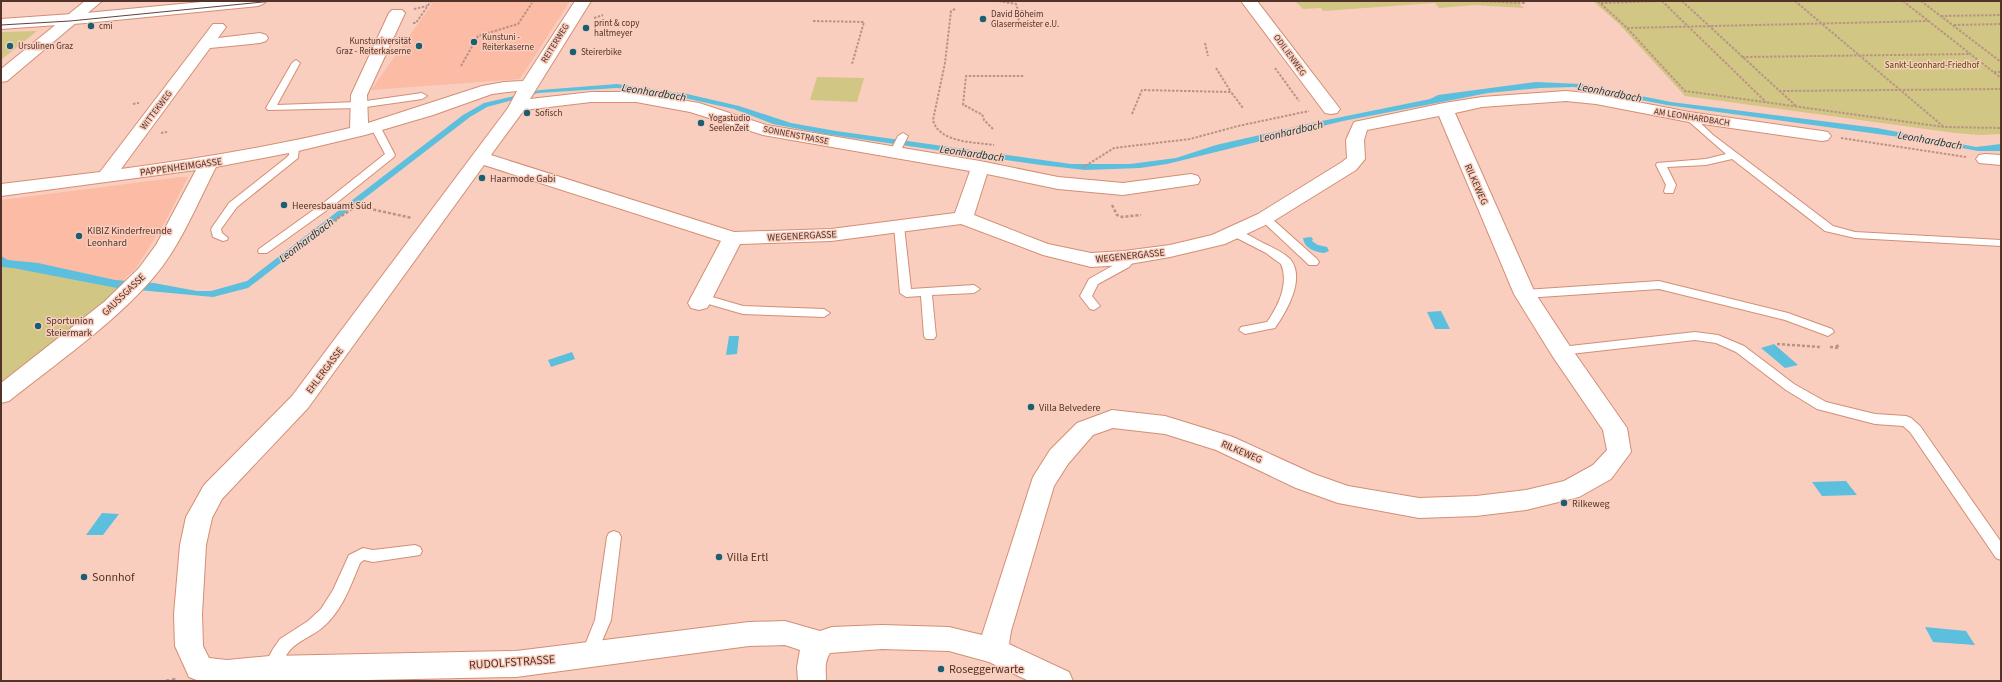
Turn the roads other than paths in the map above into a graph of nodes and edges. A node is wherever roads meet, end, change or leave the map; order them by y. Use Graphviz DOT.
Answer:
graph roads {
  1 [pos="94,1"];
  2 [pos="258,1"];
  3 [pos="583,1"];
  4 [pos="1249,1"];
  5 [pos="397,12"];
  6 [pos="72,19"];
  7 [pos="1,24"];
  8 [pos="218,27"];
  9 [pos="260,38"];
  10 [pos="206,44"];
  11 [pos="296,63"];
  12 [pos="1,77"];
  13 [pos="422,96"];
  14 [pos="523,96"];
  15 [pos="359,105"];
  16 [pos="271,108"];
  17 [pos="1330,108"];
  18 [pos="1444,108"];
  19 [pos="1689,117"];
  20 [pos="264,118"];
  21 [pos="1360,126"];
  22 [pos="367,128"];
  23 [pos="903,136"];
  24 [pos="1822,136"];
  25 [pos="294,146"];
  26 [pos="896,149"];
  27 [pos="1732,155"];
  28 [pos="482,158"];
  29 [pos="209,163"];
  30 [pos="980,167"];
  31 [pos="106,176"];
  32 [pos="1191,180"];
  33 [pos="1,190"];
  34 [pos="1669,191"];
  35 [pos="963,218"];
  36 [pos="1265,218"];
  37 [pos="899,226"];
  38 [pos="1234,233"];
  39 [pos="223,238"];
  40 [pos="733,238"];
  41 [pos="2001,242"];
  42 [pos="263,251"];
  43 [pos="1131,257"];
  44 [pos="1313,262"];
  45 [pos="974,289"];
  46 [pos="926,291"];
  47 [pos="1525,294"];
  48 [pos="700,300"];
  49 [pos="1094,306"];
  50 [pos="824,313"];
  51 [pos="1245,330"];
  52 [pos="1828,332"];
  53 [pos="930,336"];
  54 [pos="1562,352"];
  55 [pos="1,395"];
  56 [pos="614,537"];
  57 [pos="415,551"];
  58 [pos="2001,554"];
  59 [pos="820,644"];
  60 [pos="994,651"];
  61 [pos="589,655"];
  62 [pos="201,669"];
  63 [pos="270,669"];
  64 [pos="812,681"];
  65 [pos="1059,681"];
  1 -- 6 [label="street"];
  2 -- 6 [label="street"];
  3 -- 14 [label="street, REITERWEG"];
  4 -- 17 [label="street, ODILIENWEG"];
  5 -- 15 [label="street"];
  6 -- 7 [label="street"];
  6 -- 12 [label="street"];
  8 -- 10 [label="street, WITTEKWEG"];
  9 -- 10 [label="street"];
  10 -- 31 [label="street, WITTEKWEG"];
  11 -- 16 [label="lane"];
  13 -- 15 [label="lane"];
  14 -- 22 [label="street, PAPPENHEIMGASSE"];
  14 -- 26 [label="street, SONNENSTRASSE"];
  14 -- 28 [label="street, EHLERGASSE"];
  15 -- 16 [label="lane"];
  15 -- 22 [label="street"];
  16 -- 20 [label="lane"];
  18 -- 19 [label="street, AM LEONHARDBACH"];
  18 -- 21 [label="street, AM LEONHARDBACH"];
  18 -- 47 [label="street, RILKEWEG"];
  19 -- 24 [label="street, AM LEONHARDBACH"];
  19 -- 27 [label="lane"];
  21 -- 36 [label="street, WEGENERGASSE"];
  22 -- 25 [label="street, PAPPENHEIMGASSE"];
  22 -- 42 [label="lane"];
  23 -- 26 [label="lane"];
  25 -- 29 [label="street, PAPPENHEIMGASSE"];
  25 -- 39 [label="lane"];
  26 -- 30 [label="street, SONNENSTRASSE"];
  27 -- 34 [label="lane"];
  27 -- 41 [label="lane"];
  28 -- 40 [label="street, WEGENERGASSE"];
  28 -- 62 [label="street, EHLERGASSE"];
  29 -- 31 [label="street, PAPPENHEIMGASSE"];
  29 -- 55 [label="street, GAUSSGASSE"];
  30 -- 32 [label="street, SONNENSTRASSE"];
  30 -- 35 [label="street"];
  31 -- 33 [label="street, PAPPENHEIMGASSE"];
  35 -- 37 [label="street, WEGENERGASSE"];
  35 -- 43 [label="street, WEGENERGASSE"];
  36 -- 38 [label="street, WEGENERGASSE"];
  36 -- 44 [label="lane"];
  37 -- 40 [label="street, WEGENERGASSE"];
  37 -- 46 [label="lane"];
  38 -- 43 [label="street, WEGENERGASSE"];
  38 -- 51 [label="lane"];
  40 -- 48 [label="street"];
  43 -- 49 [label="lane"];
  45 -- 46 [label="lane"];
  46 -- 53 [label="lane"];
  47 -- 52 [label="lane"];
  47 -- 54 [label="street, RILKEWEG"];
  48 -- 50 [label="lane"];
  54 -- 58 [label="lane"];
  54 -- 60 [label="street, RILKEWEG"];
  56 -- 61 [label="lane"];
  57 -- 63 [label="lane"];
  59 -- 60 [label="street"];
  59 -- 61 [label="street, RUDOLFSTRASSE"];
  59 -- 64 [label="street"];
  60 -- 65 [label="street"];
  61 -- 63 [label="street, RUDOLFSTRASSE"];
  62 -- 63 [label="street, RUDOLFSTRASSE"];
}
